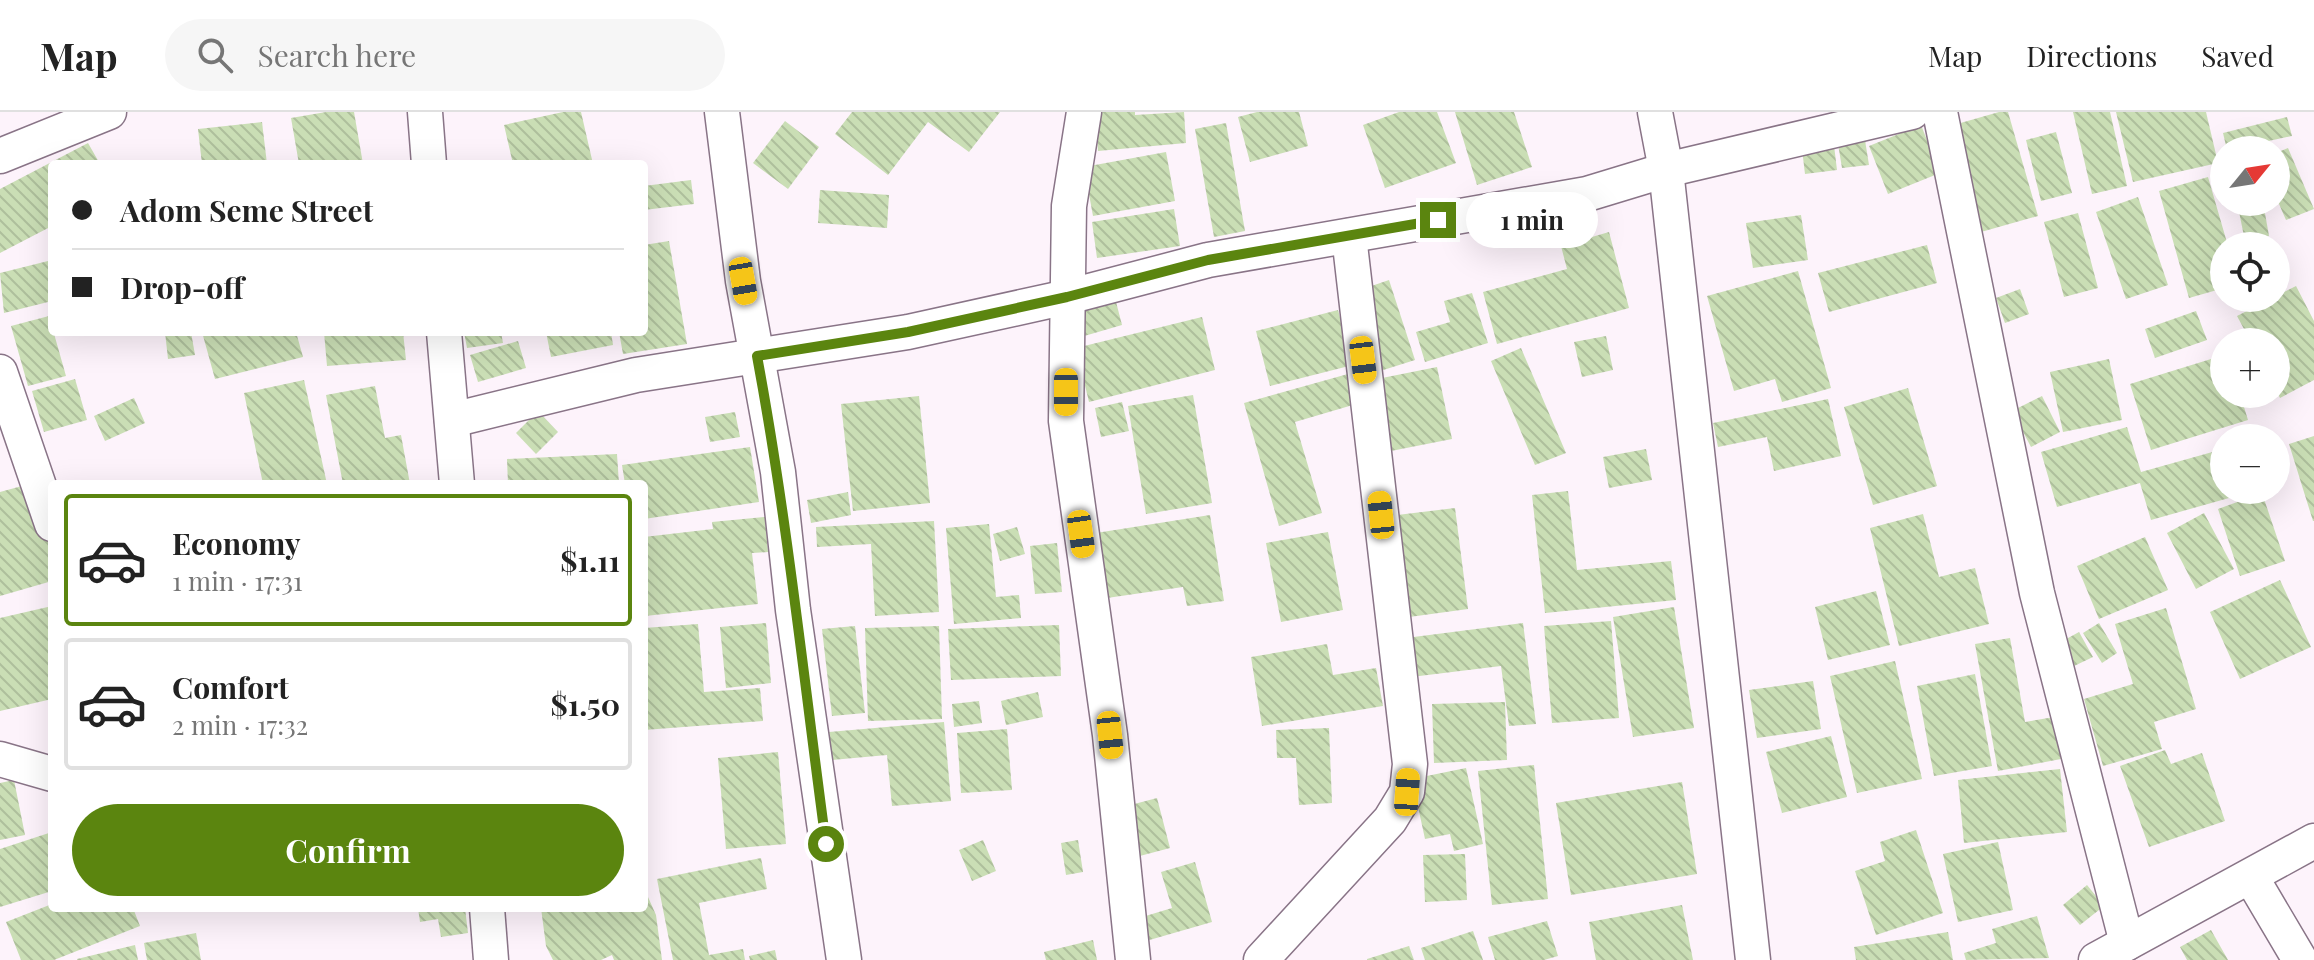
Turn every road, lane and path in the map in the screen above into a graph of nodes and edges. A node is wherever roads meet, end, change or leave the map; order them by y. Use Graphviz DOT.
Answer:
graph roads {
  1 [pos="109,112"];
  2 [pos="425,112"];
  3 [pos="722,112"];
  4 [pos="1084,112"];
  5 [pos="1655,112"];
  6 [pos="1912,112"];
  7 [pos="1940,112"];
  8 [pos="0,156"];
  9 [pos="429,160"];
  10 [pos="1666,170"];
  11 [pos="1349,236"];
  12 [pos="1067,297"];
  13 [pos="444,336"];
  14 [pos="757,356"];
  15 [pos="0,372"];
  16 [pos="452,420"];
  17 [pos="457,480"];
  18 [pos="48,512"];
  19 [pos="0,759"];
  20 [pos="48,773"];
  21 [pos="2314,841"];
  22 [pos="2251,877"];
  23 [pos="487,912"];
  24 [pos="2127,943"];
  25 [pos="491,960"];
  26 [pos="844,960"];
  27 [pos="1133,960"];
  28 [pos="1261,960"];
  29 [pos="1753,960"];
  30 [pos="2096,960"];
  31 [pos="2300,960"];
  1 -- 8 [label="street"];
  2 -- 9 [label="street"];
  3 -- 14 [label="street"];
  4 -- 12 [label="street"];
  5 -- 10 [label="street"];
  6 -- 10 [label="street"];
  7 -- 24 [label="street"];
  10 -- 11 [label="street"];
  10 -- 29 [label="street"];
  11 -- 12 [label="street"];
  11 -- 28 [label="street"];
  12 -- 14 [label="street"];
  12 -- 27 [label="street"];
  13 -- 16 [label="street"];
  14 -- 16 [label="street"];
  14 -- 26 [label="street"];
  15 -- 18 [label="street"];
  16 -- 17 [label="street"];
  19 -- 20 [label="street"];
  21 -- 22 [label="street"];
  22 -- 24 [label="street"];
  22 -- 31 [label="street"];
  23 -- 25 [label="street"];
  24 -- 30 [label="street"];
}
